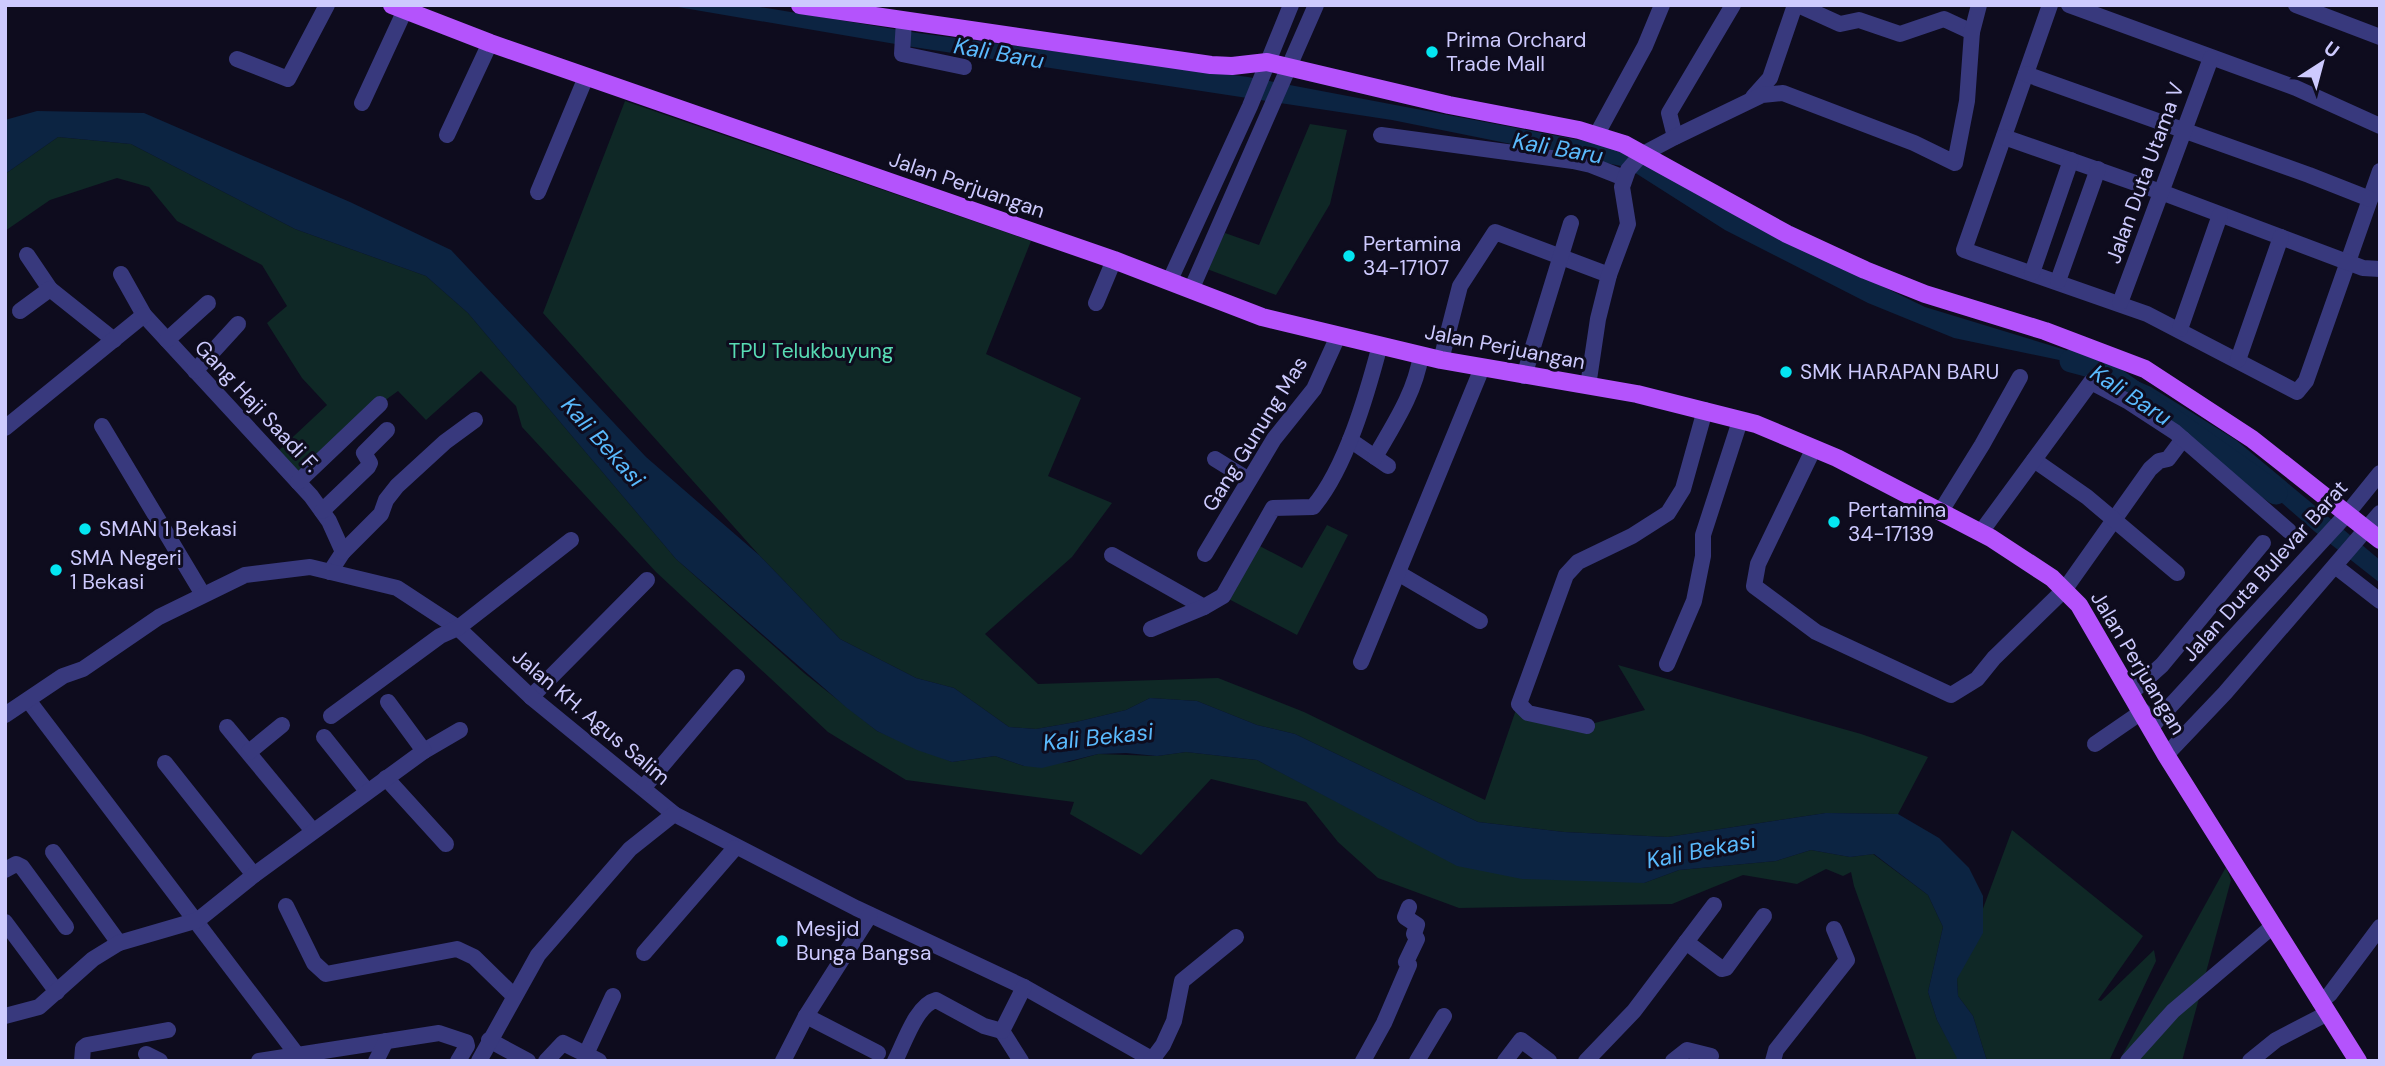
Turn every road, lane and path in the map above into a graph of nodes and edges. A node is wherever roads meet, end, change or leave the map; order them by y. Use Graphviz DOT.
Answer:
graph roads {
  1 [pos="327,5"];
  2 [pos="800,5"];
  3 [pos="1292,5"];
  4 [pos="1662,5"];
  5 [pos="1733,5"];
  6 [pos="1797,5"];
  7 [pos="1979,5"];
  8 [pos="2050,5"];
  9 [pos="2069,5"];
  10 [pos="2296,5"];
  11 [pos="820,7"];
  12 [pos="398,8"];
  13 [pos="1315,9"];
  14 [pos="904,23"];
  15 [pos="1972,32"];
  16 [pos="2380,37"];
  17 [pos="490,43"];
  18 [pos="2211,58"];
  19 [pos="237,59"];
  20 [pos="964,67"];
  21 [pos="1264,69"];
  22 [pos="1285,74"];
  23 [pos="2026,74"];
  24 [pos="586,77"];
  25 [pos="1750,100"];
  26 [pos="362,103"];
  27 [pos="2380,126"];
  28 [pos="2183,131"];
  29 [pos="1597,134"];
  30 [pos="447,135"];
  31 [pos="1381,135"];
  32 [pos="1675,137"];
  33 [pos="2004,137"];
  34 [pos="1642,154"];
  35 [pos="2071,160"];
  36 [pos="2098,169"];
  37 [pos="2380,171"];
  38 [pos="1626,174"];
  39 [pos="538,192"];
  40 [pos="2161,192"];
  41 [pos="2370,200"];
  42 [pos="2220,215"];
  43 [pos="1571,223"];
  44 [pos="2281,237"];
  45 [pos="1561,255"];
  46 [pos="27,256"];
  47 [pos="1114,260"];
  48 [pos="2348,263"];
  49 [pos="2380,269"];
  50 [pos="2032,273"];
  51 [pos="121,274"];
  52 [pos="1609,275"];
  53 [pos="1170,280"];
  54 [pos="2058,281"];
  55 [pos="50,289"];
  56 [pos="1191,290"];
  57 [pos="208,303"];
  58 [pos="1096,303"];
  59 [pos="2120,303"];
  60 [pos="20,311"];
  61 [pos="144,315"];
  62 [pos="238,324"];
  63 [pos="2180,329"];
  64 [pos="1338,336"];
  65 [pos="114,340"];
  66 [pos="167,340"];
  67 [pos="1380,345"];
  68 [pos="1421,355"];
  69 [pos="1441,360"];
  70 [pos="2238,360"];
  71 [pos="1482,368"];
  72 [pos="195,371"];
  73 [pos="1524,376"];
  74 [pos="2020,377"];
  75 [pos="1588,386"];
  76 [pos="380,404"];
  77 [pos="1705,410"];
  78 [pos="475,420"];
  79 [pos="1740,421"];
  80 [pos="102,426"];
  81 [pos="5,428"];
  82 [pos="387,430"];
  83 [pos="2182,439"];
  84 [pos="1350,440"];
  85 [pos="1814,448"];
  86 [pos="1215,459"];
  87 [pos="2034,460"];
  88 [pos="2380,473"];
  89 [pos="1249,480"];
  90 [pos="298,482"];
  91 [pos="1941,510"];
  92 [pos="323,511"];
  93 [pos="2380,513"];
  94 [pos="2342,519"];
  95 [pos="2115,520"];
  96 [pos="2289,531"];
  97 [pos="1981,532"];
  98 [pos="2368,536"];
  99 [pos="571,540"];
  100 [pos="2263,543"];
  101 [pos="343,552"];
  102 [pos="1205,554"];
  103 [pos="1112,555"];
  104 [pos="2338,563"];
  105 [pos="330,572"];
  106 [pos="2177,572"];
  107 [pos="1398,573"];
  108 [pos="647,580"];
  109 [pos="2065,589"];
  110 [pos="202,593"];
  111 [pos="2380,600"];
  112 [pos="1205,607"];
  113 [pos="1480,621"];
  114 [pos="458,628"];
  115 [pos="1151,629"];
  116 [pos="1361,662"];
  117 [pos="1667,664"];
  118 [pos="737,677"];
  119 [pos="2132,692"];
  120 [pos="531,697"];
  121 [pos="28,700"];
  122 [pos="388,702"];
  123 [pos="5,715"];
  124 [pos="331,716"];
  125 [pos="2147,719"];
  126 [pos="282,725"];
  127 [pos="1587,726"];
  128 [pos="228,727"];
  129 [pos="460,730"];
  130 [pos="324,737"];
  131 [pos="2095,744"];
  132 [pos="425,751"];
  133 [pos="248,752"];
  134 [pos="2165,755"];
  135 [pos="165,763"];
  136 [pos="386,778"];
  137 [pos="644,787"];
  138 [pos="367,791"];
  139 [pos="674,814"];
  140 [pos="313,831"];
  141 [pos="446,844"];
  142 [pos="735,848"];
  143 [pos="53,852"];
  144 [pos="5,870"];
  145 [pos="254,875"];
  146 [pos="1714,905"];
  147 [pos="286,906"];
  148 [pos="1409,907"];
  149 [pos="870,915"];
  150 [pos="1764,916"];
  151 [pos="198,920"];
  152 [pos="5,922"];
  153 [pos="2273,926"];
  154 [pos="66,927"];
  155 [pos="2380,928"];
  156 [pos="1834,929"];
  157 [pos="1237,937"];
  158 [pos="1686,942"];
  159 [pos="119,943"];
  160 [pos="644,953"];
  161 [pos="1024,987"];
  162 [pos="57,992"];
  163 [pos="513,995"];
  164 [pos="613,996"];
  165 [pos="2324,1007"];
  166 [pos="5,1016"];
  167 [pos="806,1016"];
  168 [pos="1444,1016"];
  169 [pos="168,1030"];
  170 [pos="1002,1031"];
  171 [pos="489,1040"];
  172 [pos="386,1041"];
  173 [pos="878,1053"];
  174 [pos="1712,1056"];
  175 [pos="593,1057"];
  176 [pos="302,1058"];
  177 [pos="1153,1060"];
  178 [pos="82,1061"];
  179 [pos="259,1061"];
  180 [pos="376,1061"];
  181 [pos="458,1061"];
  182 [pos="479,1061"];
  183 [pos="528,1061"];
  184 [pos="546,1061"];
  185 [pos="783,1061"];
  186 [pos="895,1061"];
  187 [pos="1021,1061"];
  188 [pos="1363,1061"];
  189 [pos="1418,1061"];
  190 [pos="1505,1061"];
  191 [pos="1549,1061"];
  192 [pos="1586,1061"];
  193 [pos="1674,1061"];
  194 [pos="1773,1061"];
  195 [pos="2128,1061"];
  196 [pos="2250,1061"];
  197 [pos="2358,1061"];
  1 -- 19 [label="street"];
  2 -- 11 [label="main road"];
  3 -- 13 [label="street"];
  3 -- 21 [label="street"];
  4 -- 29 [label="street"];
  5 -- 32 [label="street"];
  6 -- 15 [label="street"];
  6 -- 25 [label="street"];
  7 -- 15 [label="street"];
  8 -- 23 [label="street"];
  9 -- 18 [label="street"];
  10 -- 16 [label="street"];
  11 -- 14 [label="main road"];
  12 -- 17 [label="main road, Jalan Perjuangan"];
  12 -- 26 [label="street"];
  13 -- 22 [label="street"];
  14 -- 20 [label="street"];
  14 -- 21 [label="main road"];
  15 -- 25 [label="street"];
  17 -- 24 [label="main road, Jalan Perjuangan"];
  17 -- 30 [label="street"];
  18 -- 27 [label="street"];
  18 -- 28 [label="street, Jalan Duta Utama V"];
  21 -- 22 [label="main road"];
  21 -- 53 [label="street"];
  22 -- 29 [label="main road"];
  22 -- 56 [label="street"];
  23 -- 28 [label="street"];
  23 -- 33 [label="street"];
  24 -- 39 [label="street"];
  24 -- 47 [label="main road, Jalan Perjuangan"];
  25 -- 32 [label="street"];
  28 -- 40 [label="street, Jalan Duta Utama V"];
  28 -- 41 [label="street"];
  29 -- 34 [label="main road"];
  31 -- 38 [label="street"];
  32 -- 34 [label="street"];
  33 -- 35 [label="street"];
  33 -- 50 [label="street"];
  34 -- 38 [label="street"];
  34 -- 94 [label="main road"];
  35 -- 36 [label="street"];
  35 -- 50 [label="street"];
  36 -- 40 [label="street"];
  36 -- 54 [label="street"];
  37 -- 41 [label="street"];
  38 -- 52 [label="street"];
  40 -- 42 [label="street"];
  40 -- 59 [label="street, Jalan Duta Utama V"];
  41 -- 48 [label="street"];
  42 -- 44 [label="street"];
  42 -- 63 [label="street"];
  43 -- 45 [label="street"];
  44 -- 48 [label="street"];
  44 -- 70 [label="street"];
  45 -- 52 [label="street"];
  45 -- 69 [label="street"];
  45 -- 73 [label="street"];
  46 -- 55 [label="street"];
  47 -- 53 [label="main road, Jalan Perjuangan"];
  47 -- 58 [label="street"];
  48 -- 49 [label="street"];
  48 -- 70 [label="street"];
  50 -- 54 [label="street"];
  51 -- 61 [label="street, Gang Haji Saadi F."];
  52 -- 75 [label="street"];
  53 -- 56 [label="main road, Jalan Perjuangan"];
  54 -- 59 [label="street"];
  55 -- 60 [label="street"];
  55 -- 65 [label="street"];
  56 -- 64 [label="main road, Jalan Perjuangan"];
  57 -- 66 [label="street"];
  59 -- 63 [label="street"];
  61 -- 65 [label="street"];
  61 -- 66 [label="street, Gang Haji Saadi F."];
  62 -- 72 [label="street"];
  63 -- 70 [label="street"];
  64 -- 67 [label="main road, Jalan Perjuangan"];
  64 -- 89 [label="street, Gang Gunung Mas"];
  65 -- 81 [label="street"];
  66 -- 72 [label="street, Gang Haji Saadi F."];
  67 -- 68 [label="main road, Jalan Perjuangan"];
  67 -- 84 [label="street"];
  68 -- 69 [label="main road, Jalan Perjuangan"];
  68 -- 84 [label="street"];
  69 -- 71 [label="main road, Jalan Perjuangan"];
  71 -- 73 [label="main road, Jalan Perjuangan"];
  71 -- 107 [label="street"];
  72 -- 90 [label="street, Gang Haji Saadi F."];
  73 -- 75 [label="main road, Jalan Perjuangan"];
  74 -- 91 [label="street"];
  75 -- 77 [label="main road, Jalan Perjuangan"];
  76 -- 90 [label="street"];
  77 -- 79 [label="main road, Jalan Perjuangan"];
  77 -- 127 [label="street"];
  78 -- 101 [label="street"];
  79 -- 85 [label="main road, Jalan Perjuangan"];
  79 -- 117 [label="street"];
  80 -- 110 [label="street"];
  82 -- 92 [label="street"];
  83 -- 87 [label="street"];
  83 -- 95 [label="street"];
  83 -- 96 [label="street"];
  84 -- 112 [label="street"];
  85 -- 91 [label="main road, Jalan Perjuangan"];
  85 -- 109 [label="street"];
  86 -- 89 [label="street"];
  87 -- 95 [label="street"];
  87 -- 97 [label="street"];
  88 -- 94 [label="street, Jalan Duta Bulevar Barat"];
  89 -- 102 [label="street, Gang Gunung Mas"];
  90 -- 92 [label="street, Gang Haji Saadi F."];
  91 -- 97 [label="main road, Jalan Perjuangan"];
  92 -- 101 [label="street, Gang Haji Saadi F."];
  93 -- 98 [label="street"];
  94 -- 98 [label="main road"];
  94 -- 125 [label="street, Jalan Duta Bulevar Barat"];
  95 -- 106 [label="street"];
  95 -- 109 [label="street"];
  97 -- 109 [label="main road, Jalan Perjuangan"];
  98 -- 104 [label="street"];
  99 -- 114 [label="street"];
  100 -- 119 [label="street"];
  101 -- 105 [label="street"];
  103 -- 112 [label="street"];
  104 -- 111 [label="street"];
  104 -- 134 [label="street"];
  105 -- 110 [label="street, Jalan KH. Agus Salim"];
  105 -- 114 [label="street, Jalan KH. Agus Salim"];
  107 -- 113 [label="street"];
  107 -- 116 [label="street"];
  108 -- 120 [label="street"];
  109 -- 119 [label="main road, Jalan Perjuangan"];
  110 -- 121 [label="street, Jalan KH. Agus Salim"];
  112 -- 115 [label="street"];
  114 -- 120 [label="street, Jalan KH. Agus Salim"];
  114 -- 124 [label="street"];
  118 -- 137 [label="street"];
  119 -- 125 [label="main road, Jalan Perjuangan"];
  120 -- 137 [label="street, Jalan KH. Agus Salim"];
  121 -- 123 [label="street, Jalan KH. Agus Salim"];
  121 -- 151 [label="street"];
  122 -- 132 [label="street"];
  125 -- 131 [label="street, Jalan Duta Bulevar Barat"];
  125 -- 134 [label="main road, Jalan Perjuangan"];
  126 -- 133 [label="street"];
  128 -- 133 [label="street"];
  129 -- 132 [label="street"];
  130 -- 138 [label="street"];
  132 -- 136 [label="street"];
  133 -- 140 [label="street"];
  134 -- 153 [label="main road, Jalan Perjuangan"];
  135 -- 145 [label="street"];
  136 -- 138 [label="street"];
  136 -- 141 [label="street"];
  137 -- 139 [label="street, Jalan KH. Agus Salim"];
  138 -- 140 [label="street"];
  139 -- 142 [label="street, Jalan KH. Agus Salim"];
  139 -- 163 [label="street"];
  140 -- 145 [label="street"];
  142 -- 149 [label="street, Jalan KH. Agus Salim"];
  142 -- 160 [label="street"];
  143 -- 159 [label="street"];
  144 -- 154 [label="street"];
  145 -- 151 [label="street"];
  146 -- 158 [label="street"];
  147 -- 163 [label="street"];
  148 -- 188 [label="street"];
  149 -- 161 [label="street, Jalan KH. Agus Salim"];
  149 -- 167 [label="street"];
  150 -- 158 [label="street"];
  151 -- 159 [label="street"];
  151 -- 176 [label="street"];
  152 -- 162 [label="street"];
  153 -- 165 [label="main road, Jalan Perjuangan"];
  153 -- 195 [label="street"];
  155 -- 165 [label="street"];
  156 -- 194 [label="street"];
  157 -- 177 [label="street"];
  158 -- 192 [label="street"];
  159 -- 162 [label="street"];
  161 -- 170 [label="street"];
  161 -- 177 [label="street, Jalan KH. Agus Salim"];
  162 -- 166 [label="street"];
  163 -- 171 [label="street"];
  164 -- 175 [label="street"];
  165 -- 196 [label="street"];
  165 -- 197 [label="main road, Jalan Perjuangan"];
  167 -- 173 [label="street"];
  167 -- 185 [label="street"];
  168 -- 189 [label="street"];
  169 -- 178 [label="street"];
  170 -- 186 [label="street"];
  170 -- 187 [label="street"];
  171 -- 182 [label="street"];
  171 -- 183 [label="street"];
  172 -- 176 [label="street"];
  172 -- 180 [label="street"];
  172 -- 181 [label="street"];
  174 -- 193 [label="street"];
  175 -- 184 [label="street"];
  176 -- 179 [label="street"];
  190 -- 191 [label="street"];
}
